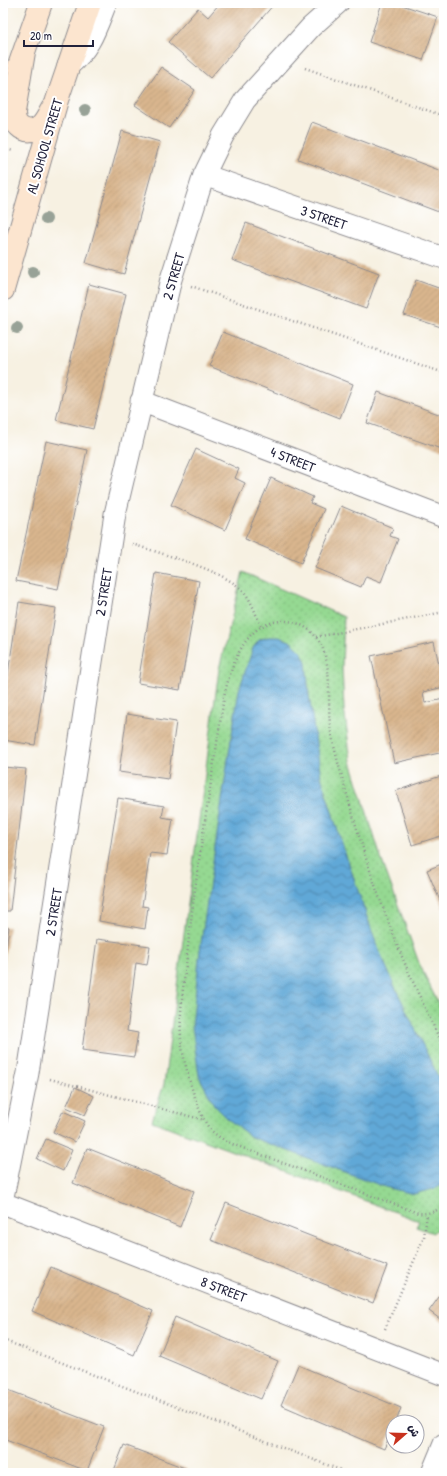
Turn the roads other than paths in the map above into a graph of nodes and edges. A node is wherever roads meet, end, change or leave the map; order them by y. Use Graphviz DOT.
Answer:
graph roads {
  1 [pos="41,3"];
  2 [pos="90,3"];
  3 [pos="106,3"];
  4 [pos="322,3"];
  5 [pos="338,3"];
  6 [pos="311,27"];
  7 [pos="24,52"];
  8 [pos="68,66"];
  9 [pos="57,100"];
  10 [pos="3,115"];
  11 [pos="204,175"];
  12 [pos="444,258"];
  13 [pos="3,290"];
  14 [pos="141,402"];
  15 [pos="444,517"];
  16 [pos="3,1198"];
  17 [pos="3,1203"];
  18 [pos="444,1375"];
  19 [pos="444,1444"];
  20 [pos="432,1473"];
  1 -- 7 [label="main road"];
  2 -- 8 [label="main road, AL SOHOOL STREET"];
  3 -- 8 [label="street"];
  4 -- 6 [label="street, 2 STREET"];
  5 -- 6 [label="street, 2 STREET"];
  6 -- 11 [label="street, 2 STREET"];
  7 -- 9 [label="main road"];
  7 -- 10 [label="main road"];
  8 -- 9 [label="main road, AL SOHOOL STREET"];
  9 -- 13 [label="main road, AL SOHOOL STREET"];
  11 -- 12 [label="street, 3 STREET"];
  11 -- 14 [label="street, 2 STREET"];
  14 -- 15 [label="street, 4 STREET"];
  14 -- 16 [label="street, 2 STREET"];
  17 -- 18 [label="street, 8 STREET"];
  19 -- 20 [label="street"];
}
